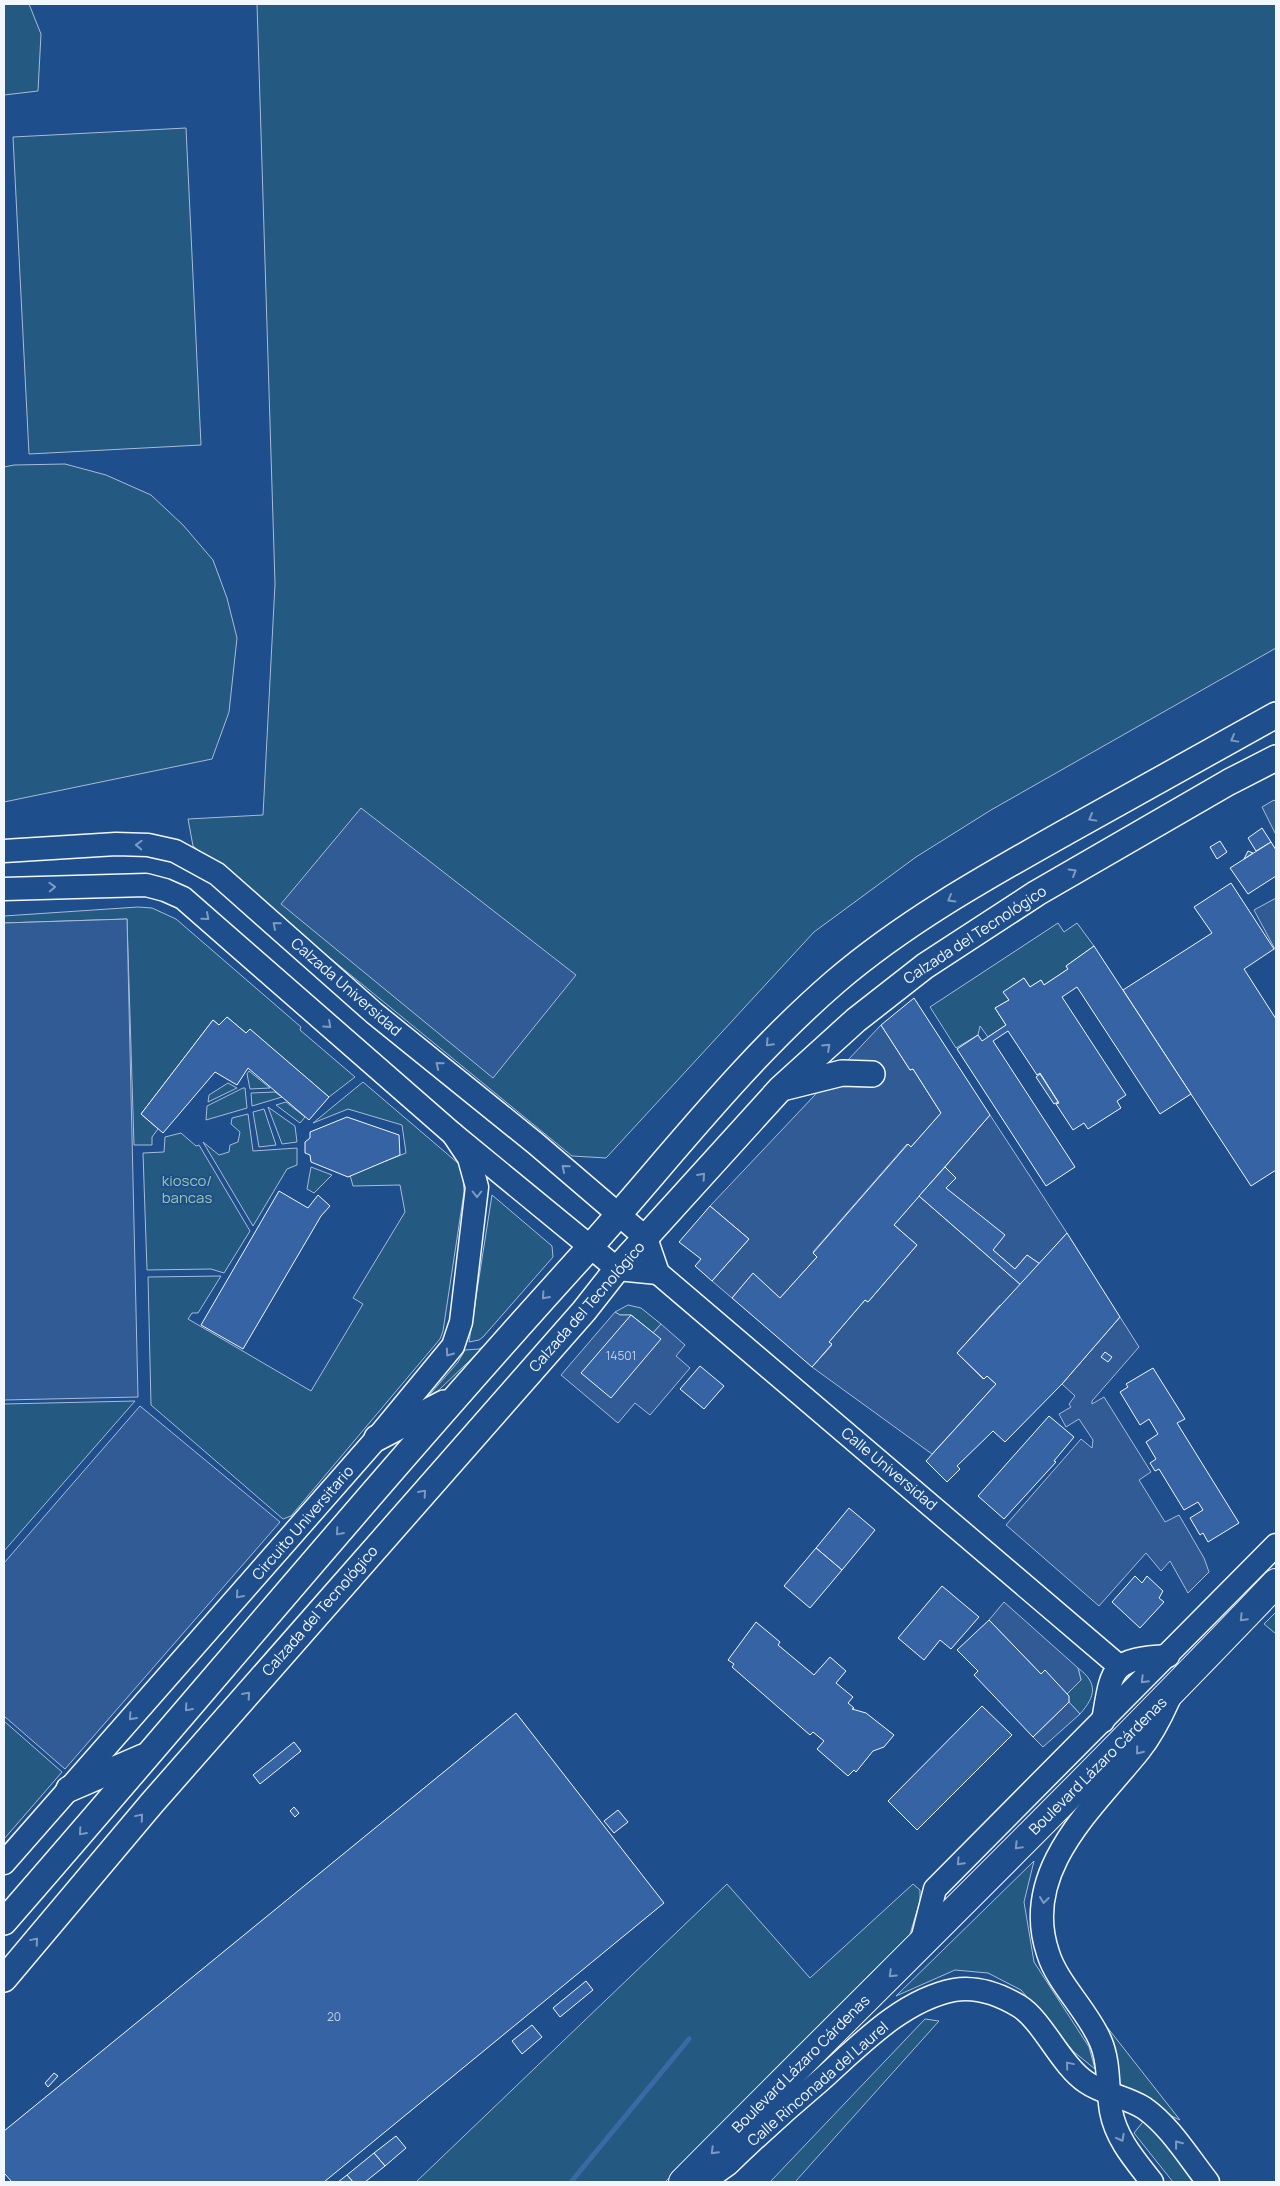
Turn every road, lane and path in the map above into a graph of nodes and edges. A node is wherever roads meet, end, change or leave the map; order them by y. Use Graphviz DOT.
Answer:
graph roads {
  1 [pos="1276,715"];
  2 [pos="1276,747"];
  3 [pos="1276,758"];
  4 [pos="1229,782"];
  5 [pos="4,851"];
  6 [pos="4,889"];
  7 [pos="747,1066"];
  8 [pos="872,1074"];
  9 [pos="781,1088"];
  10 [pos="453,1134"];
  11 [pos="678,1204"];
  12 [pos="618,1214"];
  13 [pos="646,1238"];
  14 [pos="583,1254"];
  15 [pos="617,1269"];
  16 [pos="658,1273"];
  17 [pos="549,1352"];
  18 [pos="457,1396"];
  19 [pos="378,1438"];
  20 [pos="371,1495"];
  21 [pos="399,1521"];
  22 [pos="1276,1545"];
  23 [pos="1276,1583"];
  24 [pos="1168,1656"];
  25 [pos="1119,1666"];
  26 [pos="1172,1693"];
  27 [pos="1103,1721"];
  28 [pos="148,1755"];
  29 [pos="69,1789"];
  30 [pos="4,1863"];
  31 [pos="4,1922"];
  32 [pos="920,1948"];
  33 [pos="4,1978"];
  34 [pos="1109,2091"];
  35 [pos="683,2182"];
  36 [pos="703,2182"];
  37 [pos="1152,2182"];
  38 [pos="1208,2182"];
  1 -- 7 [label="main road, one-way"];
  2 -- 4 [label="main road"];
  3 -- 4 [label="main road, Calzada del Tecnológico"];
  9 -- 4 [label="main road, Calzada del Tecnológico, one-way"];
  12 -- 5 [label="street, Calzada Universidad, one-way"];
  6 -- 10 [label="street, one-way"];
  7 -- 11 [label="main road"];
  7 -- 12 [label="main road"];
  8 -- 9 [label="main road"];
  11 -- 9 [label="main road, Calzada del Tecnológico, one-way"];
  10 -- 14 [label="street"];
  10 -- 19 [label="street, Circuito Universitario, one-way"];
  11 -- 13 [label="main road, Calzada del Tecnológico"];
  12 -- 13 [label="street, Calzada Universidad"];
  12 -- 14 [label="main road"];
  13 -- 15 [label="main road, Calzada del Tecnológico"];
  13 -- 16 [label="street"];
  14 -- 15 [label="street"];
  14 -- 17 [label="main road"];
  14 -- 18 [label="main road, one-way"];
  15 -- 16 [label="street"];
  15 -- 17 [label="main road, Calzada del Tecnológico"];
  16 -- 25 [label="street, Calle Universidad"];
  21 -- 17 [label="main road, Calzada del Tecnológico, one-way"];
  18 -- 19 [label="main road"];
  18 -- 20 [label="main road"];
  19 -- 29 [label="street, Circuito Universitario, one-way"];
  20 -- 21 [label="main road"];
  20 -- 28 [label="main road, one-way"];
  33 -- 21 [label="main road, Calzada del Tecnológico, one-way"];
  22 -- 24 [label="street, Boulevard Lázaro Cárdenas"];
  23 -- 26 [label="highway, Boulevard Lázaro Cárdenas, one-way"];
  24 -- 25 [label="street"];
  24 -- 27 [label="street, Boulevard Lázaro Cárdenas, one-way"];
  25 -- 27 [label="street"];
  26 -- 32 [label="highway, Boulevard Lázaro Cárdenas, one-way"];
  26 -- 34 [label="street, one-way"];
  27 -- 32 [label="street, Boulevard Lázaro Cárdenas, one-way"];
  28 -- 29 [label="main road"];
  28 -- 31 [label="main road, one-way"];
  29 -- 30 [label="street, Circuito Universitario"];
  32 -- 35 [label="highway, Boulevard Lázaro Cárdenas, one-way"];
  34 -- 36 [label="street, Calle Rinconada del Laurel, one-way"];
  34 -- 37 [label="street, one-way"];
  38 -- 34 [label="street, Calle Rinconada del Laurel, one-way"];
}
